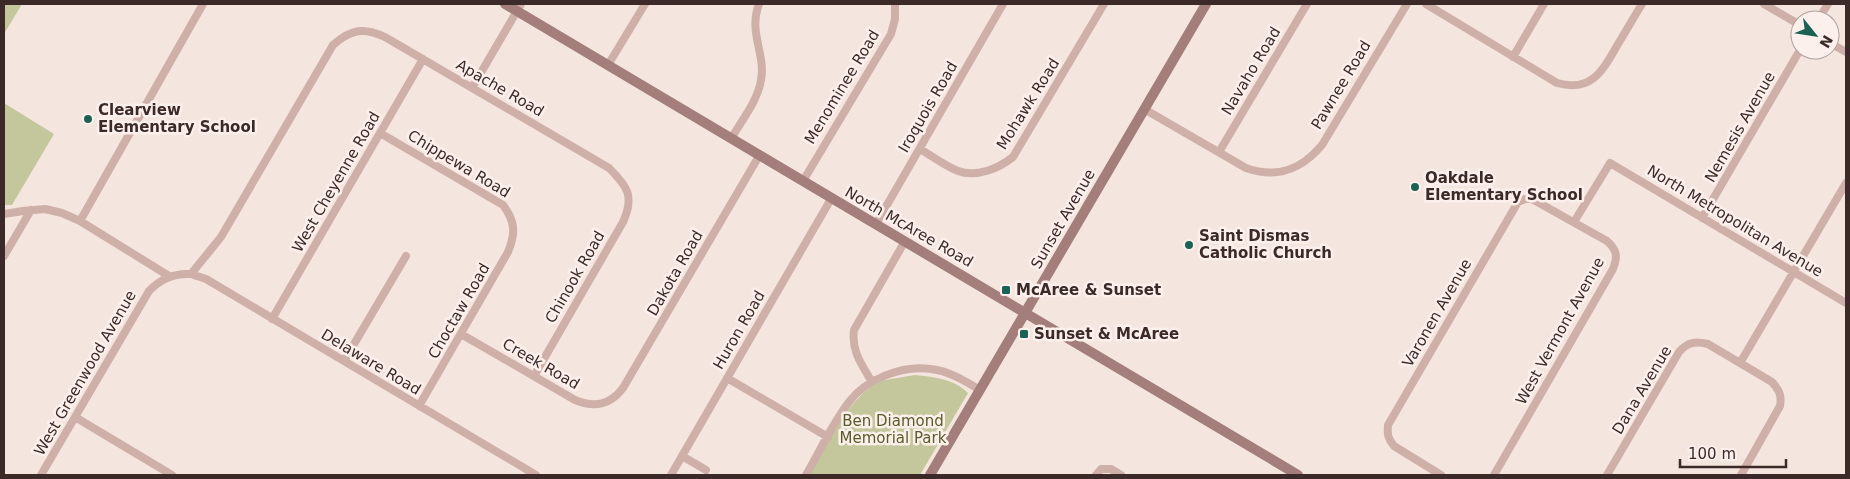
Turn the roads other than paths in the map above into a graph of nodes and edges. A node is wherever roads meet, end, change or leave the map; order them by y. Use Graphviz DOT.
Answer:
graph roads {
  1 [pos="203,4"];
  2 [pos="505,4"];
  3 [pos="645,4"];
  4 [pos="759,4"];
  5 [pos="895,4"];
  6 [pos="1004,4"];
  7 [pos="1104,4"];
  8 [pos="1206,4"];
  9 [pos="1306,4"];
  10 [pos="1407,4"];
  11 [pos="1544,4"];
  12 [pos="1642,4"];
  13 [pos="1764,4"];
  14 [pos="1431,5"];
  15 [pos="519,7"];
  16 [pos="1790,19"];
  17 [pos="1513,57"];
  18 [pos="423,59"];
  19 [pos="1794,60"];
  20 [pos="608,65"];
  21 [pos="472,88"];
  22 [pos="1144,109"];
  23 [pos="380,133"];
  24 [pos="731,139"];
  25 [pos="920,149"];
  26 [pos="1219,152"];
  27 [pos="759,156"];
  28 [pos="803,181"];
  29 [pos="1846,183"];
  30 [pos="627,188"];
  31 [pos="831,198"];
  32 [pos="31,210"];
  33 [pos="4,214"];
  34 [pos="1702,218"];
  35 [pos="80,221"];
  36 [pos="1574,222"];
  37 [pos="876,224"];
  38 [pos="513,227"];
  39 [pos="905,241"];
  40 [pos="4,256"];
  41 [pos="406,256"];
  42 [pos="1793,272"];
  43 [pos="192,274"];
  44 [pos="169,276"];
  45 [pos="1846,303"];
  46 [pos="1025,312"];
  47 [pos="272,319"];
  48 [pos="461,334"];
  49 [pos="344,361"];
  50 [pos="1740,363"];
  51 [pos="534,376"];
  52 [pos="727,378"];
  53 [pos="872,382"];
  54 [pos="980,390"];
  55 [pos="611,400"];
  56 [pos="419,406"];
  57 [pos="75,417"];
  58 [pos="828,437"];
  59 [pos="682,456"];
  60 [pos="706,470"];
  61 [pos="41,475"];
  62 [pos="172,475"];
  63 [pos="536,475"];
  64 [pos="671,475"];
  65 [pos="806,475"];
  66 [pos="930,475"];
  67 [pos="1096,475"];
  68 [pos="1121,475"];
  69 [pos="1298,475"];
  70 [pos="1441,475"];
  71 [pos="1494,475"];
  72 [pos="1607,475"];
  73 [pos="1741,475"];
  1 -- 35 [label="street"];
  2 -- 15 [label="street, North McAree Road"];
  3 -- 20 [label="street"];
  4 -- 24 [label="street"];
  5 -- 28 [label="street, Menominee Road"];
  6 -- 25 [label="street, Iroquois Road"];
  7 -- 25 [label="street, Mohawk Road"];
  8 -- 22 [label="street, Sunset Avenue"];
  9 -- 26 [label="street, Navaho Road"];
  10 -- 26 [label="street, Pawnee Road"];
  11 -- 17 [label="street"];
  12 -- 17 [label="street"];
  13 -- 16 [label="street"];
  14 -- 17 [label="street"];
  15 -- 20 [label="street, North McAree Road"];
  15 -- 21 [label="street"];
  18 -- 21 [label="street, Apache Road"];
  18 -- 23 [label="street, West Cheyenne Road"];
  18 -- 43 [label="street, Apache Road"];
  19 -- 34 [label="street, Nemesis Avenue"];
  20 -- 24 [label="street, North McAree Road"];
  21 -- 30 [label="street, Apache Road"];
  22 -- 26 [label="street"];
  22 -- 46 [label="street, Sunset Avenue"];
  23 -- 38 [label="street, Chippewa Road"];
  23 -- 47 [label="street, West Cheyenne Road"];
  24 -- 27 [label="street, North McAree Road"];
  25 -- 37 [label="street, Iroquois Road"];
  27 -- 28 [label="street, North McAree Road"];
  27 -- 55 [label="street, Dakota Road"];
  28 -- 31 [label="street, North McAree Road"];
  29 -- 42 [label="street"];
  30 -- 51 [label="street, Chinook Road"];
  31 -- 37 [label="street, North McAree Road"];
  31 -- 52 [label="street, Huron Road"];
  32 -- 33 [label="street"];
  32 -- 35 [label="street"];
  32 -- 40 [label="street"];
  34 -- 36 [label="street, North Metropolitan Avenue"];
  34 -- 42 [label="street, North Metropolitan Avenue"];
  35 -- 44 [label="street"];
  36 -- 70 [label="street, Varonen Avenue"];
  36 -- 71 [label="street, West Vermont Avenue"];
  37 -- 39 [label="street, North McAree Road"];
  38 -- 48 [label="street, Choctaw Road"];
  39 -- 46 [label="street, North McAree Road"];
  39 -- 53 [label="street"];
  41 -- 49 [label="street"];
  42 -- 45 [label="street, North Metropolitan Avenue"];
  42 -- 50 [label="street"];
  43 -- 44 [label="street"];
  43 -- 47 [label="street, Delaware Road"];
  44 -- 57 [label="street, West Greenwood Avenue"];
  46 -- 54 [label="street, Sunset Avenue"];
  46 -- 69 [label="street, North McAree Road"];
  47 -- 49 [label="street, Delaware Road"];
  48 -- 51 [label="street, Creek Road"];
  48 -- 56 [label="street, Choctaw Road"];
  49 -- 56 [label="street, Delaware Road"];
  50 -- 72 [label="street, Dana Avenue"];
  50 -- 73 [label="street"];
  51 -- 55 [label="street, Creek Road"];
  52 -- 58 [label="street"];
  52 -- 59 [label="street, Huron Road"];
  53 -- 54 [label="street"];
  53 -- 58 [label="street"];
  54 -- 66 [label="street, Sunset Avenue"];
  56 -- 63 [label="street, Delaware Road"];
  57 -- 61 [label="street, West Greenwood Avenue"];
  57 -- 62 [label="street"];
  58 -- 65 [label="street"];
  59 -- 60 [label="street"];
  59 -- 64 [label="street, Huron Road"];
  67 -- 68 [label="street"];
}
